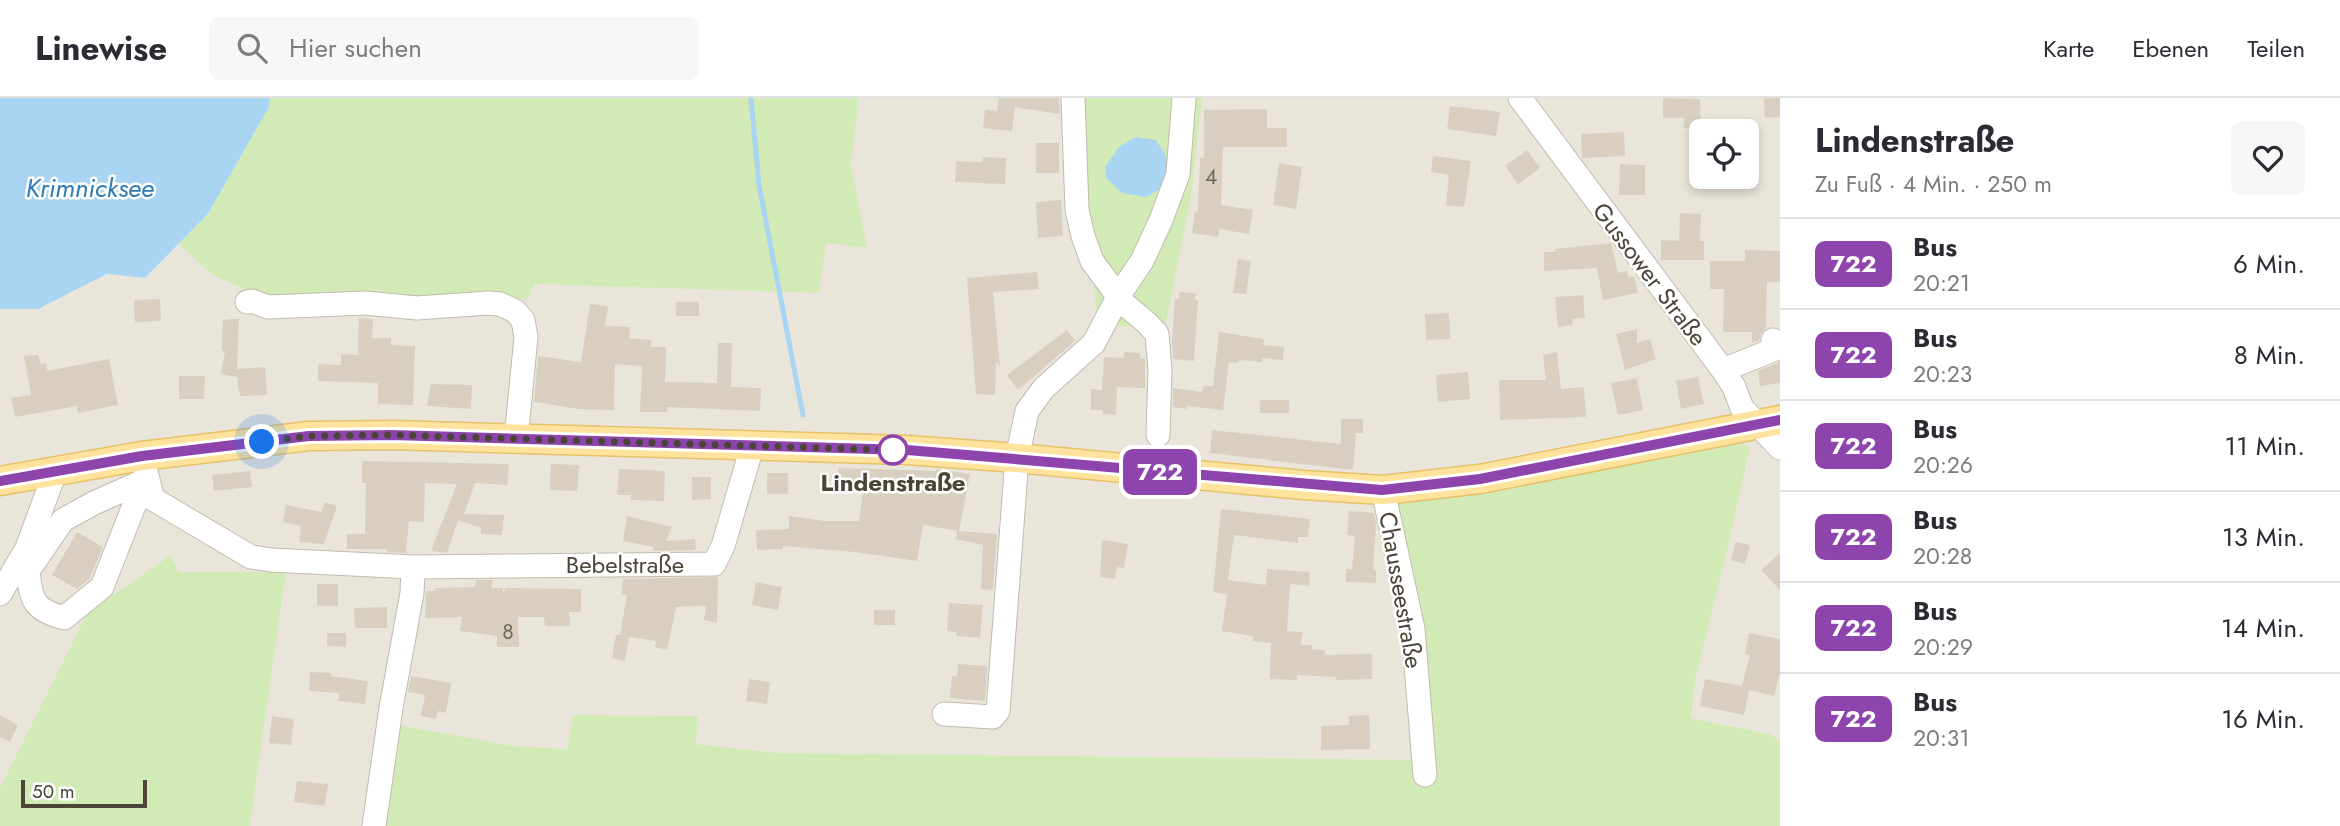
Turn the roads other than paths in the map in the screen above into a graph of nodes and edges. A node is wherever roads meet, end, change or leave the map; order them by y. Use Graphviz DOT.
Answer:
graph roads {
  1 [pos="1073,98"];
  2 [pos="1184,98"];
  3 [pos="1520,98"];
  4 [pos="1119,295"];
  5 [pos="247,302"];
  6 [pos="1773,340"];
  7 [pos="1723,370"];
  8 [pos="1768,422"];
  9 [pos="1158,435"];
  10 [pos="516,439"];
  11 [pos="752,447"];
  12 [pos="1780,448"];
  13 [pos="1017,458"];
  14 [pos="145,468"];
  15 [pos="54,472"];
  16 [pos="0,481"];
  17 [pos="1382,490"];
  18 [pos="413,566"];
  19 [pos="0,594"];
  20 [pos="944,714"];
  21 [pos="1425,775"];
  22 [pos="374,826"];
  1 -- 4 [label="street"];
  2 -- 4 [label="street"];
  3 -- 7 [label="street, Gussower Straße"];
  4 -- 9 [label="street"];
  4 -- 13 [label="street"];
  5 -- 10 [label="street"];
  6 -- 7 [label="street"];
  7 -- 8 [label="street, Gussower Straße"];
  8 -- 12 [label="street, Gussower Straße"];
  8 -- 17 [label="main road, Chausseestraße"];
  10 -- 11 [label="main road, Chausseestraße"];
  10 -- 14 [label="main road, Chausseestraße"];
  11 -- 13 [label="main road, Chausseestraße"];
  11 -- 18 [label="street, Bebelstraße"];
  13 -- 17 [label="main road, Chausseestraße"];
  13 -- 20 [label="street"];
  14 -- 14 [label="street"];
  14 -- 15 [label="main road, Chausseestraße"];
  14 -- 18 [label="street, Bebelstraße"];
  15 -- 16 [label="main road, Chausseestraße"];
  15 -- 19 [label="street"];
  17 -- 21 [label="street, Chausseestraße"];
  18 -- 22 [label="street"];
}
